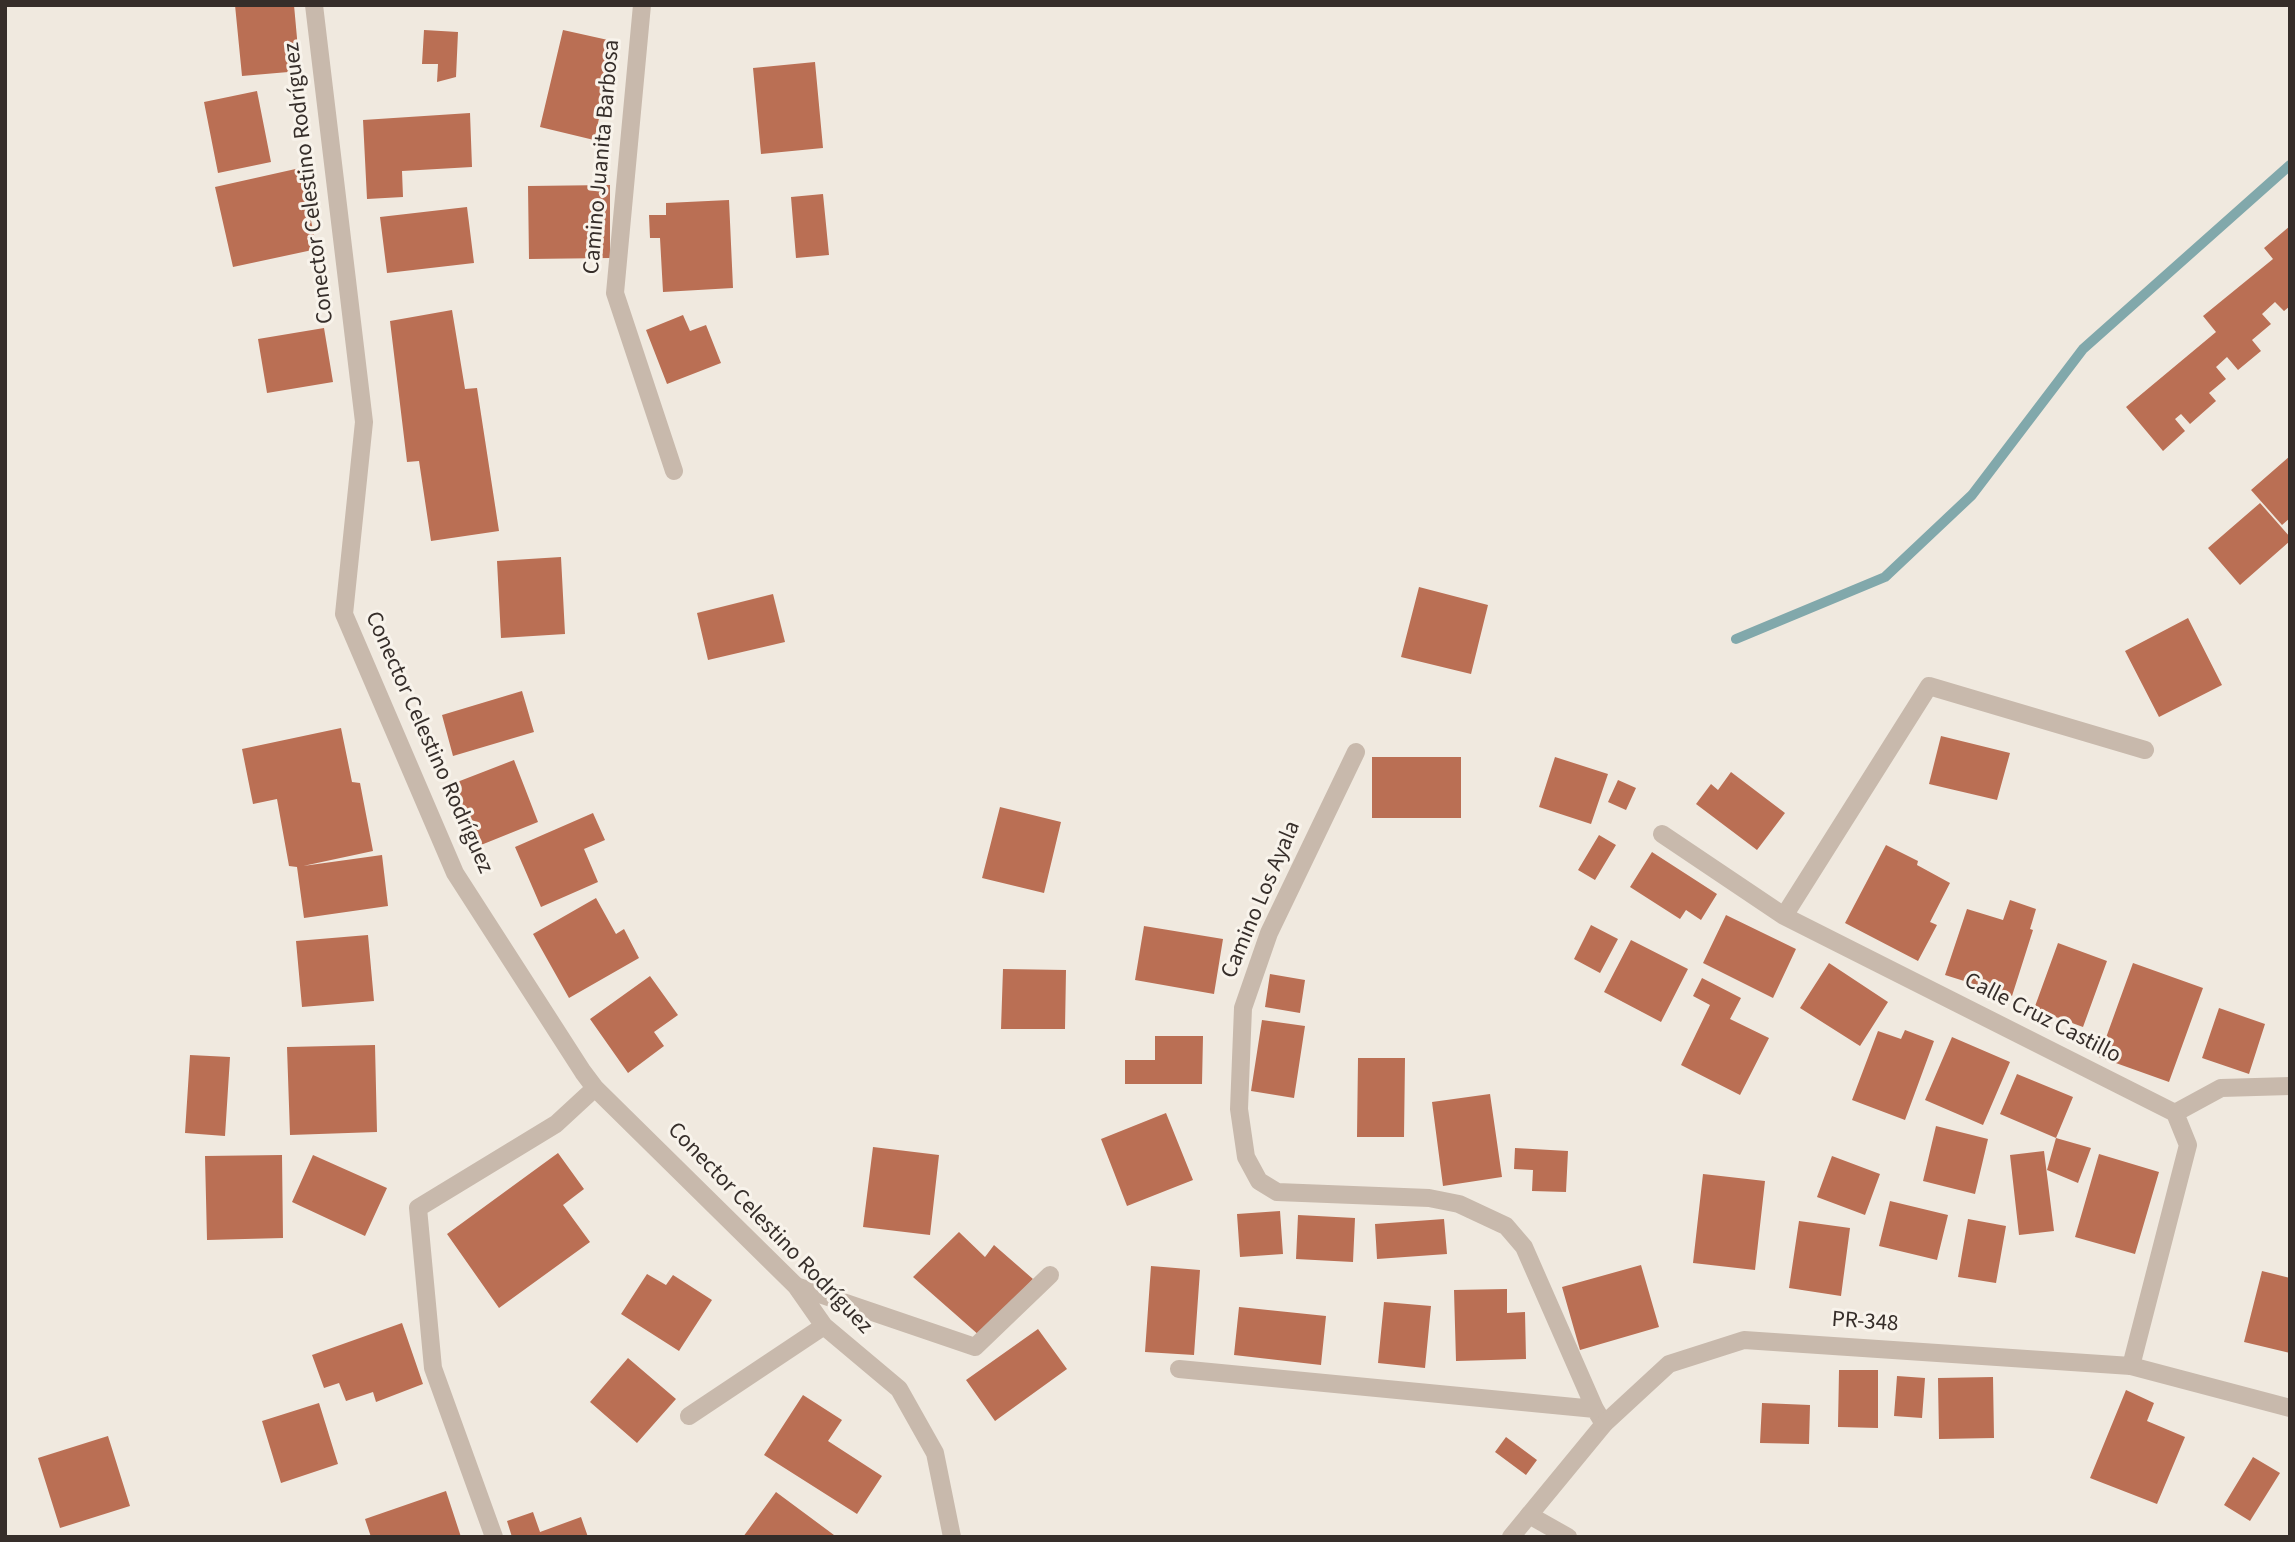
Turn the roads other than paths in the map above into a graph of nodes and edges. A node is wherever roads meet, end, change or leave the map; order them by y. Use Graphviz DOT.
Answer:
graph roads {
  1 [pos="314,5"];
  2 [pos="642,5"];
  3 [pos="674,471"];
  4 [pos="2145,750"];
  5 [pos="1356,752"];
  6 [pos="1662,835"];
  7 [pos="1784,916"];
  8 [pos="2290,1086"];
  9 [pos="594,1088"];
  10 [pos="2175,1113"];
  11 [pos="1050,1275"];
  12 [pos="796,1286"];
  13 [pos="824,1326"];
  14 [pos="2131,1366"];
  15 [pos="1180,1369"];
  16 [pos="2290,1408"];
  17 [pos="689,1416"];
  18 [pos="1599,1416"];
  19 [pos="1529,1515"];
  20 [pos="494,1537"];
  21 [pos="952,1537"];
  22 [pos="1511,1537"];
  23 [pos="1568,1537"];
  1 -- 9 [label="street, Conector Celestino Rodríguez"];
  2 -- 3 [label="street, Camino Juanita Barbosa"];
  4 -- 7 [label="street"];
  5 -- 18 [label="street, Camino Los Ayala"];
  6 -- 7 [label="street, Calle Cruz Castillo"];
  7 -- 10 [label="street, Calle Cruz Castillo"];
  8 -- 10 [label="street"];
  9 -- 12 [label="street, Conector Celestino Rodríguez"];
  9 -- 20 [label="street"];
  10 -- 14 [label="street"];
  11 -- 12 [label="street"];
  12 -- 13 [label="street, Conector Celestino Rodríguez"];
  13 -- 17 [label="street"];
  13 -- 21 [label="street, Conector Celestino Rodríguez"];
  14 -- 16 [label="street, PR-348 / PR-348"];
  14 -- 18 [label="street, PR-348 / PR-348"];
  15 -- 18 [label="street"];
  18 -- 19 [label="street, PR-348 / PR-348"];
  19 -- 22 [label="street, PR-348 / PR-348"];
  19 -- 23 [label="street"];
}
